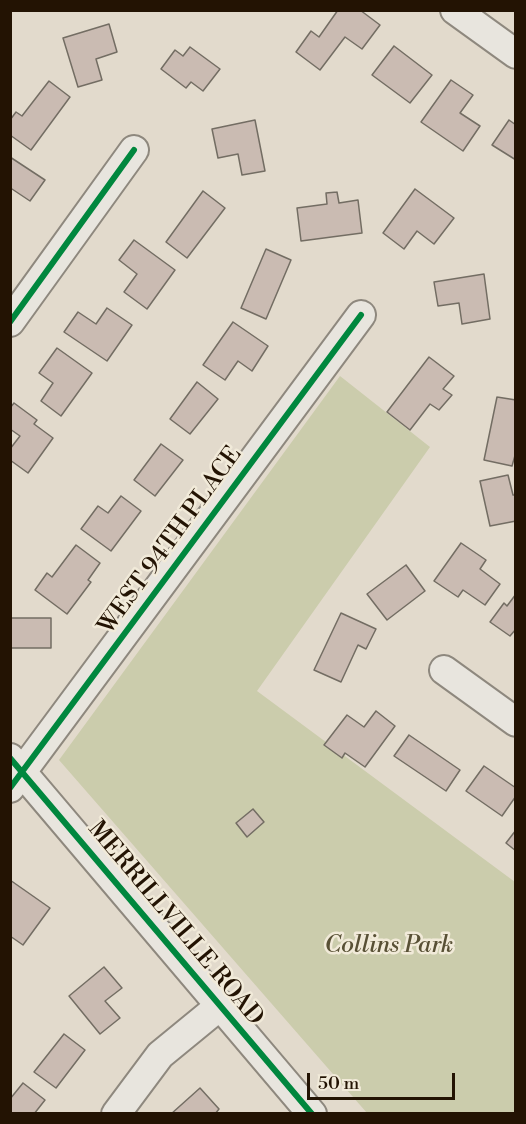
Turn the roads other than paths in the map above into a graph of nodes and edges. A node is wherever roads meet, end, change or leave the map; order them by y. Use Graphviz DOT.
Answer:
graph roads {
  1 [pos="455,10"];
  2 [pos="516,54"];
  3 [pos="134,150"];
  4 [pos="361,315"];
  5 [pos="10,322"];
  6 [pos="444,670"];
  7 [pos="516,722"];
  8 [pos="15,773"];
  9 [pos="220,1005"];
  10 [pos="116,1113"];
  11 [pos="312,1113"];
  1 -- 2 [label="street"];
  3 -- 5 [label="street"];
  4 -- 8 [label="street, WEST 94TH PLACE"];
  6 -- 7 [label="street"];
  8 -- 9 [label="street, MERRILLVILLE ROAD"];
  9 -- 10 [label="street"];
  9 -- 11 [label="street, MERRILLVILLE ROAD"];
}
